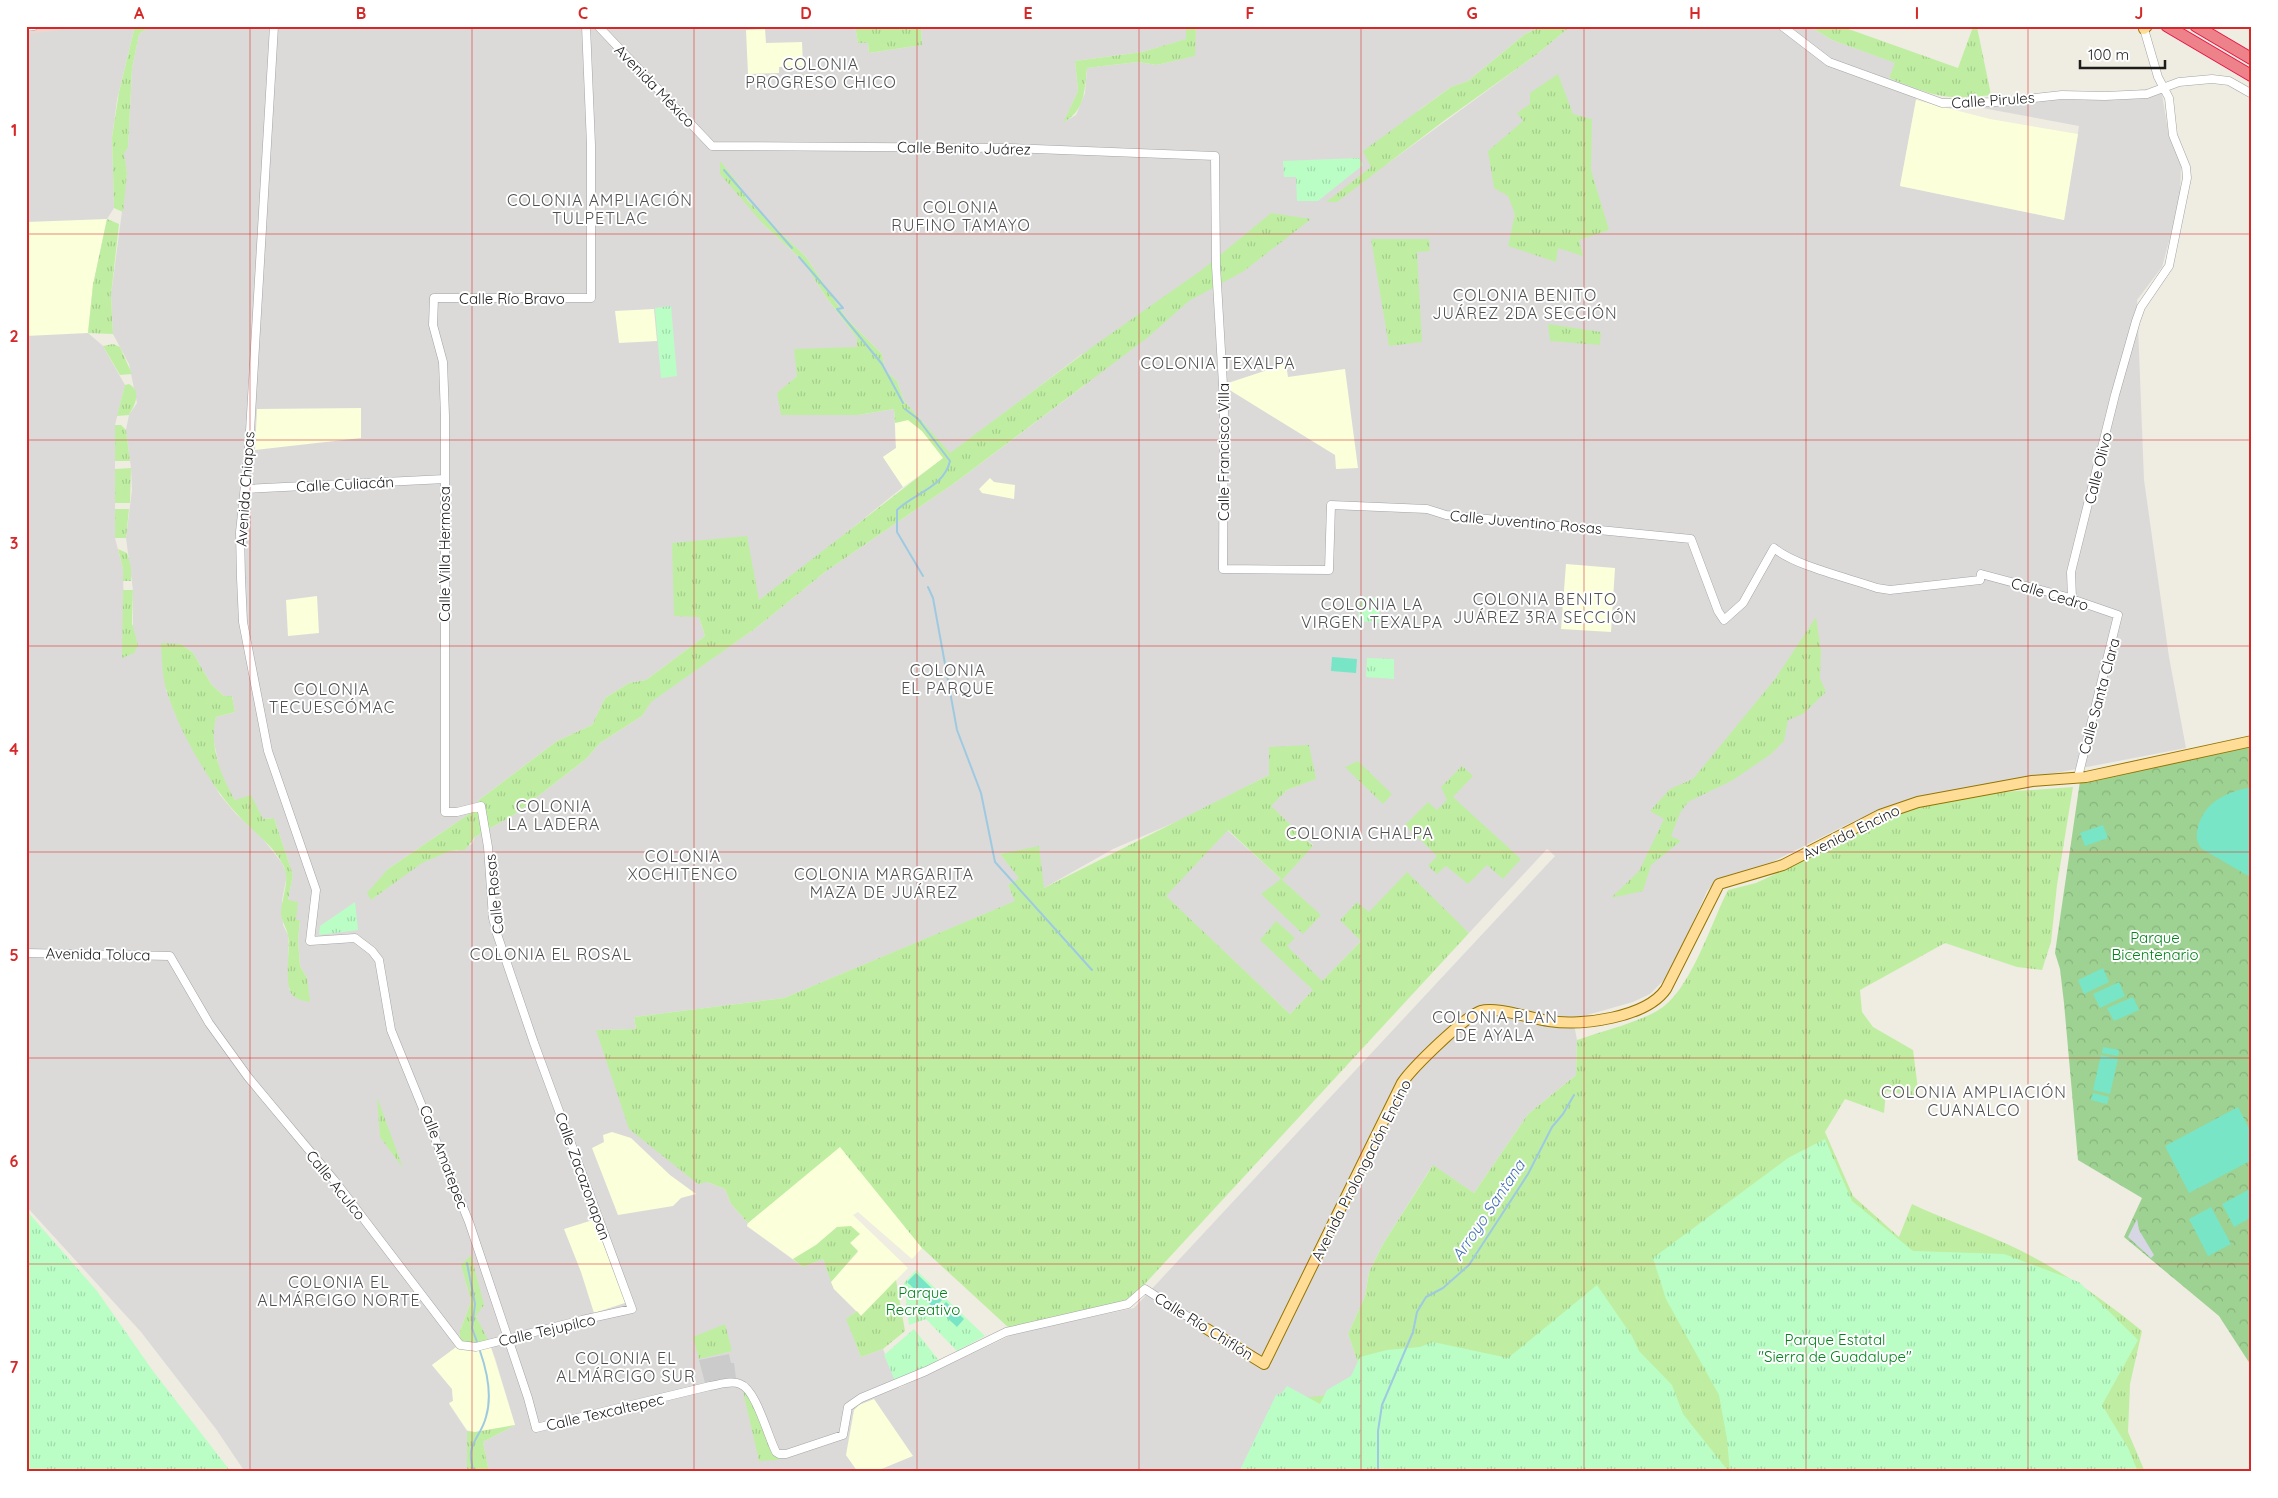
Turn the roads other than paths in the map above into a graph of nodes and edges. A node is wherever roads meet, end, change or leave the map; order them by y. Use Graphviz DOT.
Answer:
graph roads {
  1 [pos="34,26"];
  2 [pos="274,26"];
  3 [pos="586,26"];
  4 [pos="598,26"];
  5 [pos="1782,26"];
  6 [pos="2167,26"];
  7 [pos="2196,26"];
  8 [pos="26,27"];
  9 [pos="2146,28"];
  10 [pos="2252,59"];
  11 [pos="2252,76"];
  12 [pos="2164,88"];
  13 [pos="2252,94"];
  14 [pos="712,146"];
  15 [pos="1215,156"];
  16 [pos="434,298"];
  17 [pos="445,479"];
  18 [pos="244,489"];
  19 [pos="1774,548"];
  20 [pos="1329,570"];
  21 [pos="2072,599"];
  22 [pos="2118,615"];
  23 [pos="2252,742"];
  24 [pos="2078,777"];
  25 [pos="445,812"];
  26 [pos="310,941"];
  27 [pos="26,953"];
  28 [pos="170,956"];
  29 [pos="1583,1023"];
  30 [pos="534,1043"];
  31 [pos="632,1309"];
  32 [pos="1207,1328"];
  33 [pos="508,1338"];
  34 [pos="462,1346"];
  35 [pos="1264,1364"];
  36 [pos="536,1428"];
  37 [pos="843,1435"];
  1 -- 8 [label="street"];
  2 -- 18 [label="street, Avenida Chiapas"];
  3 -- 16 [label="street, Calle Río Bravo"];
  4 -- 14 [label="street, Avenida México"];
  5 -- 12 [label="street, Calle Pirules"];
  6 -- 11 [label="highway"];
  7 -- 10 [label="highway"];
  9 -- 12 [label="street, Calle Olivo"];
  12 -- 13 [label="street, Calle Pirules"];
  12 -- 21 [label="street, Calle Olivo"];
  14 -- 15 [label="street, Calle Benito Juárez"];
  15 -- 20 [label="street, Calle Francisco Villa"];
  16 -- 17 [label="street, Calle Villa Hermosa"];
  17 -- 18 [label="street, Calle Culiacán"];
  17 -- 25 [label="street, Calle Villa Hermosa"];
  18 -- 26 [label="street, Avenida Chiapas"];
  19 -- 20 [label="street, Calle Juventino Rosas"];
  19 -- 21 [label="street, Calle Cedro"];
  21 -- 22 [label="street, Calle Cedro"];
  22 -- 24 [label="street, Calle Santa Clara"];
  23 -- 24 [label="main road, Avenida Encino"];
  24 -- 29 [label="main road, Avenida Encino"];
  25 -- 30 [label="street, Calle Rosas"];
  26 -- 33 [label="street, Calle Amatepec"];
  27 -- 28 [label="street, Avenida Toluca"];
  28 -- 34 [label="street, Calle Aculco"];
  29 -- 35 [label="main road, Avenida Prolongación Encino"];
  30 -- 31 [label="street, Calle Zacazonapan"];
  31 -- 33 [label="street, Calle Tejupilco"];
  32 -- 35 [label="main road, Calle Río Chiflón"];
  32 -- 37 [label="street, Calle Río Chiflón"];
  33 -- 34 [label="street, Calle Tejupilco"];
  33 -- 36 [label="street, Calle Amatepec"];
  36 -- 37 [label="street, Calle Texcaltepec"];
}
